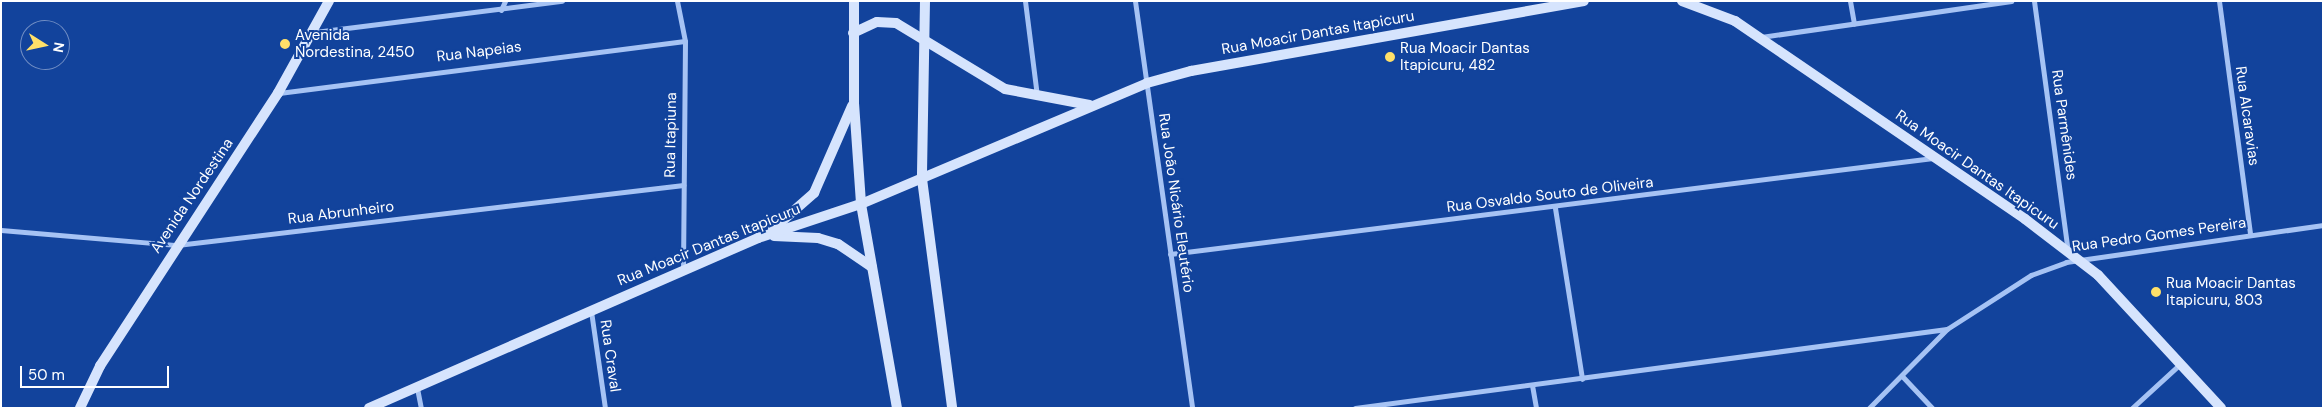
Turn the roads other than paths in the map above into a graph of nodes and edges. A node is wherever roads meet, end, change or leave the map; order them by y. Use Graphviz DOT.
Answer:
graph roads {
  1 [pos="329,1"];
  2 [pos="505,1"];
  3 [pos="562,1"];
  4 [pos="677,1"];
  5 [pos="854,1"];
  6 [pos="925,1"];
  7 [pos="1025,1"];
  8 [pos="1135,1"];
  9 [pos="1584,1"];
  10 [pos="1682,1"];
  11 [pos="1850,1"];
  12 [pos="2010,1"];
  13 [pos="2034,1"];
  14 [pos="2219,1"];
  15 [pos="501,10"];
  16 [pos="1854,24"];
  17 [pos="315,32"];
  18 [pos="853,32"];
  19 [pos="923,38"];
  20 [pos="1760,38"];
  21 [pos="685,41"];
  22 [pos="1147,83"];
  23 [pos="278,93"];
  24 [pos="1037,96"];
  25 [pos="854,102"];
  26 [pos="1091,106"];
  27 [pos="1934,158"];
  28 [pos="922,179"];
  29 [pos="682,185"];
  30 [pos="861,204"];
  31 [pos="1555,208"];
  32 [pos="2323,225"];
  33 [pos="1,230"];
  34 [pos="2250,234"];
  35 [pos="758,238"];
  36 [pos="177,245"];
  37 [pos="2069,252"];
  38 [pos="1170,254"];
  39 [pos="2078,260"];
  40 [pos="872,267"];
  41 [pos="683,269"];
  42 [pos="591,308"];
  43 [pos="1947,329"];
  44 [pos="2180,364"];
  45 [pos="1902,376"];
  46 [pos="1582,379"];
  47 [pos="1532,385"];
  48 [pos="417,388"];
  49 [pos="80,408"];
  50 [pos="368,408"];
  51 [pos="421,408"];
  52 [pos="605,408"];
  53 [pos="897,408"];
  54 [pos="952,408"];
  55 [pos="1192,408"];
  56 [pos="1355,408"];
  57 [pos="1536,408"];
  58 [pos="1869,408"];
  59 [pos="1932,408"];
  60 [pos="2132,408"];
  61 [pos="2221,408"];
  1 -- 17 [label="street, Avenida Nordestina"];
  2 -- 15 [label="street"];
  3 -- 15 [label="street"];
  4 -- 21 [label="street, Rua Itapiuna"];
  5 -- 18 [label="street"];
  6 -- 19 [label="street"];
  7 -- 24 [label="street"];
  8 -- 22 [label="street, Rua João Nicário Eleutério"];
  9 -- 22 [label="street, Rua Moacir Dantas Itapicuru"];
  10 -- 20 [label="street, Rua Moacir Dantas Itapicuru"];
  11 -- 16 [label="street"];
  12 -- 16 [label="street"];
  13 -- 37 [label="street, Rua Parmênides"];
  14 -- 34 [label="street, Rua Alcaravias"];
  15 -- 17 [label="street"];
  16 -- 20 [label="street"];
  17 -- 23 [label="street, Avenida Nordestina"];
  18 -- 19 [label="street"];
  18 -- 25 [label="street"];
  19 -- 24 [label="street"];
  19 -- 28 [label="street"];
  20 -- 27 [label="street, Rua Moacir Dantas Itapicuru"];
  21 -- 23 [label="street, Rua Napeias"];
  21 -- 29 [label="street, Rua Itapiuna"];
  22 -- 26 [label="street, Rua Moacir Dantas Itapicuru"];
  22 -- 38 [label="street, Rua João Nicário Eleutério"];
  23 -- 36 [label="street, Avenida Nordestina"];
  24 -- 26 [label="street"];
  25 -- 30 [label="street"];
  25 -- 35 [label="street"];
  26 -- 28 [label="street, Rua Moacir Dantas Itapicuru"];
  27 -- 31 [label="street, Rua Osvaldo Souto de Oliveira"];
  27 -- 37 [label="street, Rua Moacir Dantas Itapicuru"];
  28 -- 30 [label="street, Rua Moacir Dantas Itapicuru"];
  28 -- 54 [label="street"];
  29 -- 36 [label="street, Rua Abrunheiro"];
  29 -- 41 [label="street, Rua Itapiuna"];
  30 -- 35 [label="street, Rua Moacir Dantas Itapicuru"];
  30 -- 40 [label="street"];
  31 -- 38 [label="street, Rua Osvaldo Souto de Oliveira"];
  31 -- 46 [label="street"];
  32 -- 34 [label="street, Rua Pedro Gomes Pereira"];
  33 -- 36 [label="street, Rua Abrunheiro"];
  34 -- 39 [label="street, Rua Pedro Gomes Pereira"];
  35 -- 40 [label="street"];
  35 -- 41 [label="street, Rua Moacir Dantas Itapicuru"];
  36 -- 49 [label="street, Avenida Nordestina"];
  37 -- 39 [label="street, Rua Moacir Dantas Itapicuru"];
  38 -- 55 [label="street, Rua João Nicário Eleutério"];
  39 -- 43 [label="street, Rua Pedro Gomes Pereira"];
  39 -- 44 [label="street, Rua Moacir Dantas Itapicuru"];
  40 -- 53 [label="street"];
  41 -- 42 [label="street, Rua Moacir Dantas Itapicuru"];
  42 -- 48 [label="street, Rua Moacir Dantas Itapicuru"];
  42 -- 52 [label="street, Rua Craval"];
  43 -- 45 [label="street, Rua Pedro Gomes Pereira"];
  43 -- 46 [label="street"];
  44 -- 60 [label="street"];
  44 -- 61 [label="street, Rua Moacir Dantas Itapicuru"];
  45 -- 58 [label="street, Rua Pedro Gomes Pereira"];
  45 -- 59 [label="street"];
  46 -- 47 [label="street"];
  47 -- 56 [label="street"];
  47 -- 57 [label="street"];
  48 -- 50 [label="street, Rua Moacir Dantas Itapicuru"];
  48 -- 51 [label="street"];
}
